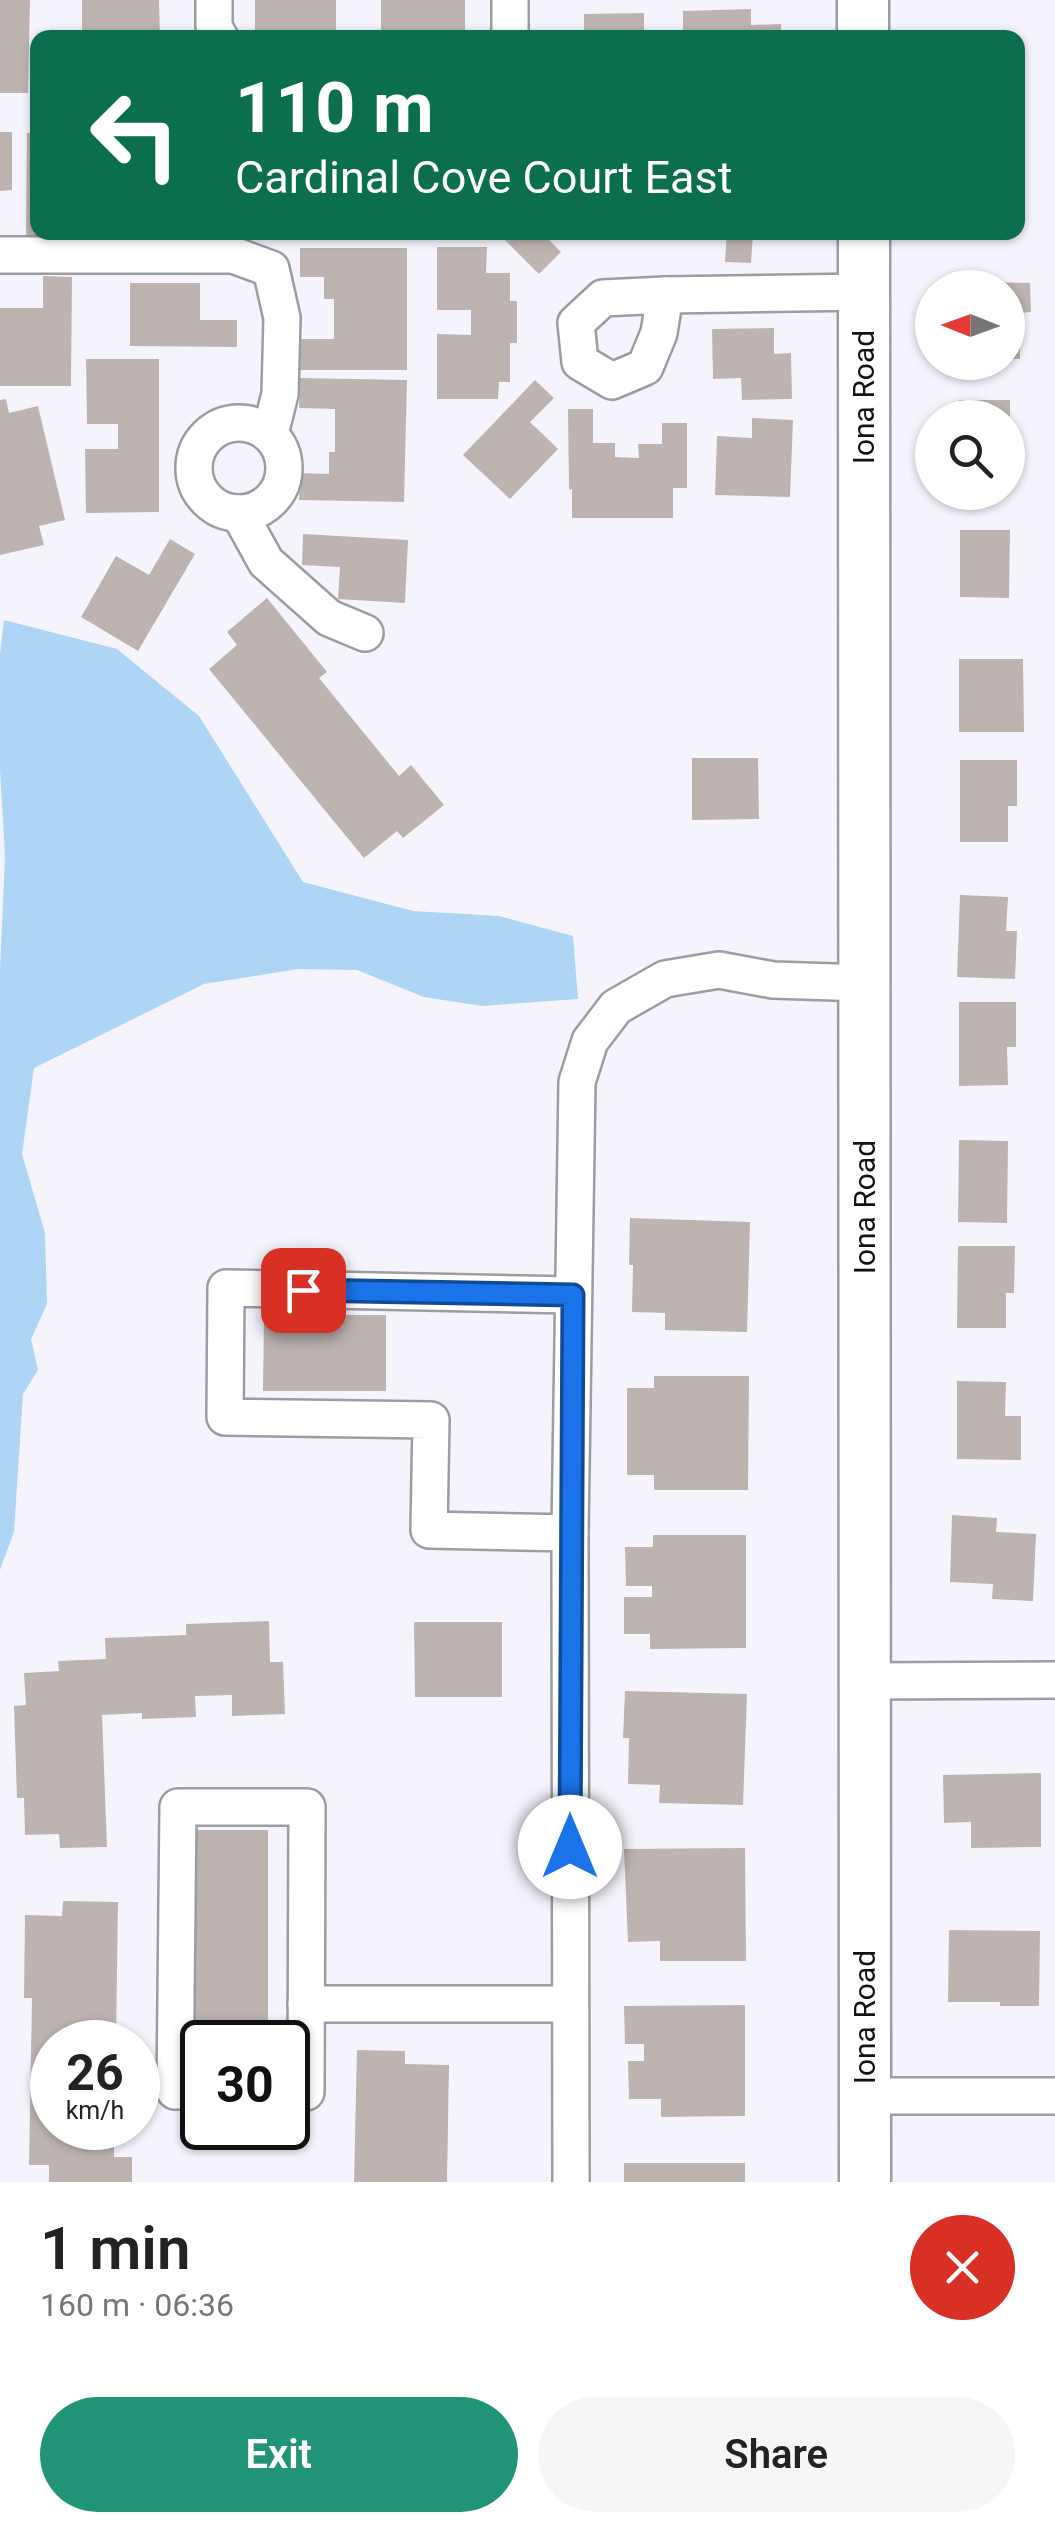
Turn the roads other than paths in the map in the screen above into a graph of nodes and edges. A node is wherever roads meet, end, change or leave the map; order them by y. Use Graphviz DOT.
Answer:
graph roads {
  1 [pos="214,0"];
  2 [pos="510,0"];
  3 [pos="863,0"];
  4 [pos="216,30"];
  5 [pos="510,30"];
  6 [pos="863,30"];
  7 [pos="864,240"];
  8 [pos="0,256"];
  9 [pos="864,292"];
  10 [pos="665,294"];
  11 [pos="270,434"];
  12 [pos="239,513"];
  13 [pos="366,633"];
  14 [pos="865,984"];
  15 [pos="573,1295"];
  16 [pos="570,1533"];
  17 [pos="864,1680"];
  18 [pos="1055,1680"];
  19 [pos="306,2004"];
  20 [pos="570,2004"];
  21 [pos="306,2020"];
  22 [pos="180,2091"];
  23 [pos="865,2096"];
  24 [pos="1055,2096"];
  25 [pos="570,2182"];
  26 [pos="865,2182"];
  1 -- 4 [label="street"];
  2 -- 5 [label="street"];
  3 -- 6 [label="street"];
  7 -- 9 [label="street, Iona Road"];
  8 -- 11 [label="street"];
  9 -- 10 [label="street"];
  9 -- 14 [label="street, Iona Road"];
  11 -- 12 [label="street"];
  11 -- 12 [label="street"];
  12 -- 13 [label="street"];
  14 -- 15 [label="street"];
  14 -- 17 [label="street, Iona Road"];
  15 -- 16 [label="street"];
  15 -- 16 [label="street"];
  16 -- 20 [label="street"];
  17 -- 18 [label="street"];
  17 -- 23 [label="street, Iona Road"];
  19 -- 20 [label="street"];
  19 -- 21 [label="street"];
  19 -- 22 [label="street"];
  20 -- 25 [label="street"];
  23 -- 24 [label="street"];
  23 -- 26 [label="street, Iona Road"];
}
